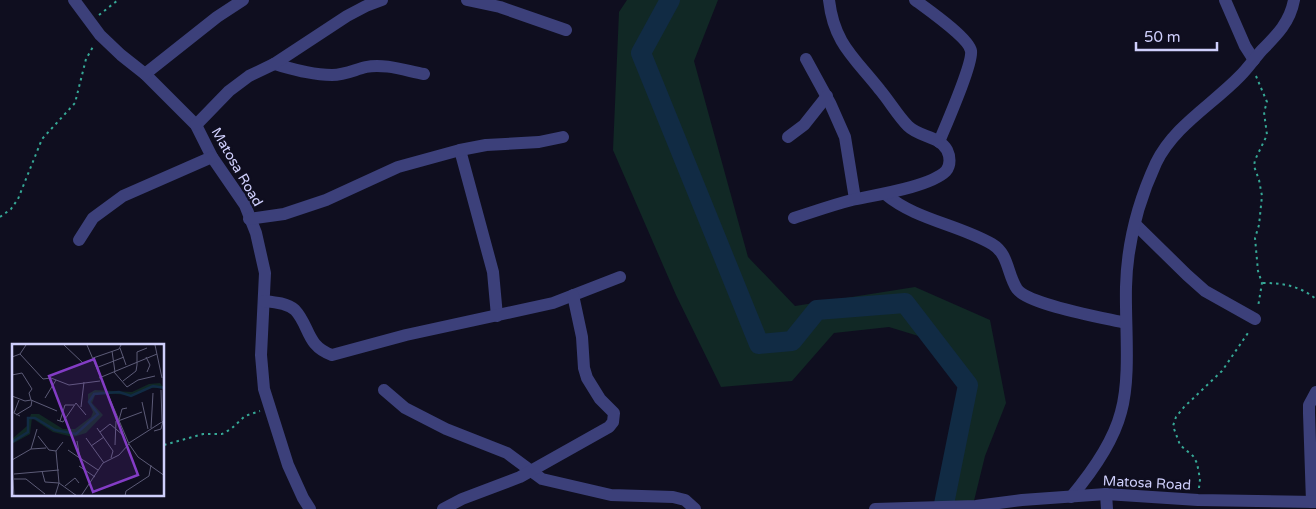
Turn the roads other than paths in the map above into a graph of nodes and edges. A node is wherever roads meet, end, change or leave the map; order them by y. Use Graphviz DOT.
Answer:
graph roads {
  1 [pos="74,0"];
  2 [pos="243,0"];
  3 [pos="467,0"];
  4 [pos="828,0"];
  5 [pos="915,0"];
  6 [pos="1225,0"];
  7 [pos="1294,0"];
  8 [pos="372,2"];
  9 [pos="566,30"];
  10 [pos="806,59"];
  11 [pos="1254,60"];
  12 [pos="274,64"];
  13 [pos="145,74"];
  14 [pos="424,74"];
  15 [pos="826,96"];
  16 [pos="196,125"];
  17 [pos="563,137"];
  18 [pos="788,137"];
  19 [pos="939,142"];
  20 [pos="460,150"];
  21 [pos="212,157"];
  22 [pos="885,194"];
  23 [pos="854,200"];
  24 [pos="794,218"];
  25 [pos="249,219"];
  26 [pos="1135,224"];
  27 [pos="79,240"];
  28 [pos="620,277"];
  29 [pos="573,295"];
  30 [pos="264,301"];
  31 [pos="497,316"];
  32 [pos="1255,319"];
  33 [pos="1126,323"];
  34 [pos="384,390"];
  35 [pos="1316,392"];
  36 [pos="531,472"];
  37 [pos="1106,494"];
  38 [pos="1071,497"];
  39 [pos="1314,502"];
  40 [pos="1220,505"];
  41 [pos="310,509"];
  42 [pos="443,509"];
  43 [pos="695,509"];
  44 [pos="875,509"];
  45 [pos="1106,509"];
  1 -- 13 [label="street, Matosa Road"];
  2 -- 13 [label="street"];
  3 -- 9 [label="street"];
  4 -- 19 [label="street"];
  5 -- 19 [label="street"];
  6 -- 11 [label="street"];
  7 -- 11 [label="street"];
  8 -- 12 [label="street"];
  10 -- 15 [label="street"];
  11 -- 26 [label="street"];
  12 -- 14 [label="street"];
  12 -- 16 [label="street"];
  13 -- 16 [label="street, Matosa Road"];
  15 -- 18 [label="street"];
  15 -- 23 [label="street"];
  16 -- 21 [label="street, Matosa Road"];
  17 -- 20 [label="street"];
  19 -- 22 [label="street"];
  20 -- 25 [label="street"];
  20 -- 31 [label="street"];
  21 -- 25 [label="street, Matosa Road"];
  21 -- 27 [label="street"];
  22 -- 23 [label="street"];
  22 -- 33 [label="street"];
  23 -- 24 [label="street"];
  25 -- 30 [label="street, Matosa Road"];
  26 -- 32 [label="street"];
  26 -- 33 [label="street"];
  28 -- 29 [label="street"];
  29 -- 31 [label="street"];
  29 -- 36 [label="street"];
  30 -- 31 [label="street"];
  30 -- 41 [label="street, Matosa Road"];
  33 -- 38 [label="street"];
  34 -- 36 [label="street"];
  35 -- 39 [label="street"];
  36 -- 42 [label="street"];
  36 -- 43 [label="street"];
  37 -- 38 [label="street, Matosa Road"];
  37 -- 40 [label="street, Matosa Road"];
  37 -- 45 [label="street"];
  38 -- 44 [label="street, Matosa Road"];
  39 -- 40 [label="street, Matosa Road"];
}
